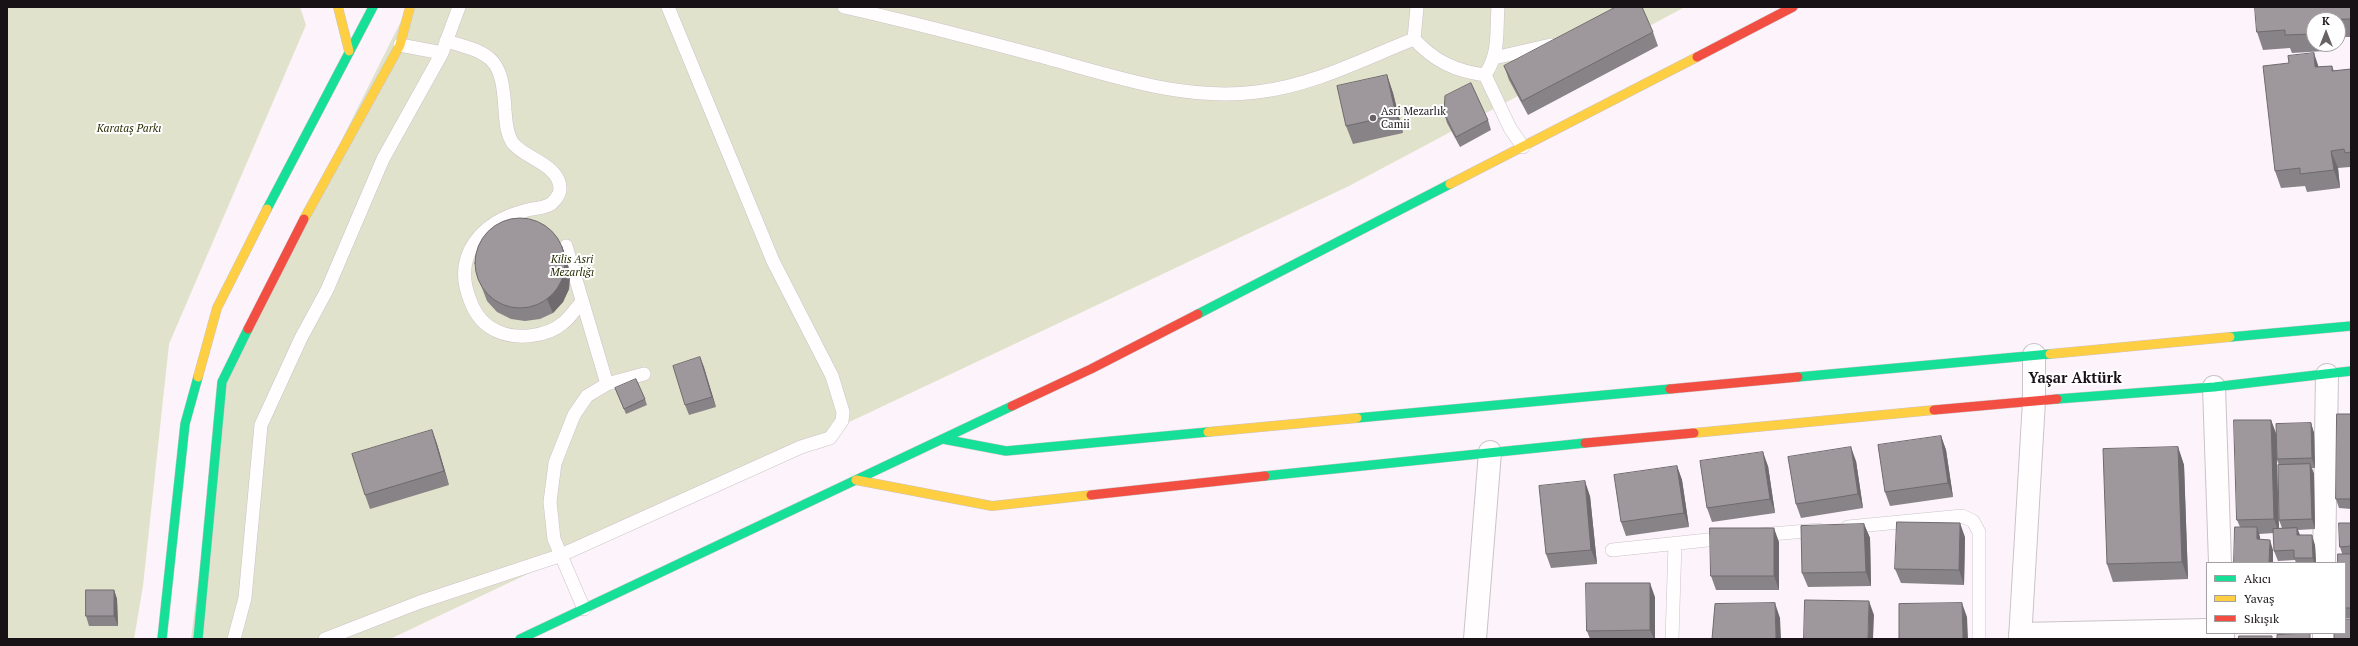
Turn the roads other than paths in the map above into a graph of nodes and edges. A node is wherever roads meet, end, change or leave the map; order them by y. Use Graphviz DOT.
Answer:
graph roads {
  1 [pos="338,7"];
  2 [pos="373,7"];
  3 [pos="410,7"];
  4 [pos="458,7"];
  5 [pos="668,7"];
  6 [pos="844,7"];
  7 [pos="1417,7"];
  8 [pos="1498,7"];
  9 [pos="1793,7"];
  10 [pos="885,11"];
  11 [pos="1414,39"];
  12 [pos="1561,43"];
  13 [pos="400,45"];
  14 [pos="444,47"];
  15 [pos="349,51"];
  16 [pos="1494,58"];
  17 [pos="1485,75"];
  18 [pos="1523,147"];
  19 [pos="566,246"];
  20 [pos="581,303"];
  21 [pos="2351,326"];
  22 [pos="2034,355"];
  23 [pos="2351,371"];
  24 [pos="644,374"];
  25 [pos="2327,375"];
  26 [pos="606,384"];
  27 [pos="2214,387"];
  28 [pos="2034,401"];
  29 [pos="943,439"];
  30 [pos="1490,452"];
  31 [pos="856,480"];
  32 [pos="1675,543"];
  33 [pos="1612,550"];
  34 [pos="559,556"];
  35 [pos="2220,562"];
  36 [pos="2324,562"];
  37 [pos="584,609"];
  38 [pos="2206,630"];
  39 [pos="2020,636"];
  40 [pos="162,639"];
  41 [pos="198,639"];
  42 [pos="234,639"];
  43 [pos="325,639"];
  44 [pos="520,639"];
  45 [pos="1475,639"];
  46 [pos="1672,639"];
  47 [pos="1979,639"];
  1 -- 15 [label="street"];
  2 -- 15 [label="street"];
  3 -- 13 [label="street"];
  4 -- 14 [label="lane"];
  5 -- 34 [label="lane"];
  6 -- 10 [label="lane"];
  7 -- 11 [label="lane"];
  8 -- 16 [label="lane"];
  9 -- 18 [label="street"];
  10 -- 11 [label="lane"];
  11 -- 17 [label="lane"];
  12 -- 16 [label="lane"];
  13 -- 14 [label="lane"];
  13 -- 41 [label="street"];
  14 -- 20 [label="lane"];
  14 -- 42 [label="lane"];
  15 -- 40 [label="street"];
  16 -- 17 [label="lane"];
  17 -- 18 [label="lane"];
  18 -- 29 [label="street"];
  19 -- 20 [label="lane"];
  20 -- 26 [label="lane"];
  21 -- 22 [label="street"];
  22 -- 28 [label="street"];
  22 -- 29 [label="street"];
  23 -- 25 [label="street"];
  24 -- 26 [label="lane"];
  25 -- 27 [label="street"];
  25 -- 36 [label="street"];
  26 -- 34 [label="lane"];
  27 -- 28 [label="street"];
  27 -- 35 [label="street"];
  28 -- 30 [label="street"];
  28 -- 39 [label="street"];
  29 -- 31 [label="street"];
  30 -- 31 [label="street"];
  30 -- 45 [label="street"];
  31 -- 37 [label="street"];
  32 -- 33 [label="lane"];
  32 -- 46 [label="lane"];
  32 -- 47 [label="lane"];
  34 -- 37 [label="lane"];
  34 -- 43 [label="lane"];
  37 -- 44 [label="street"];
  38 -- 39 [label="street"];
}
